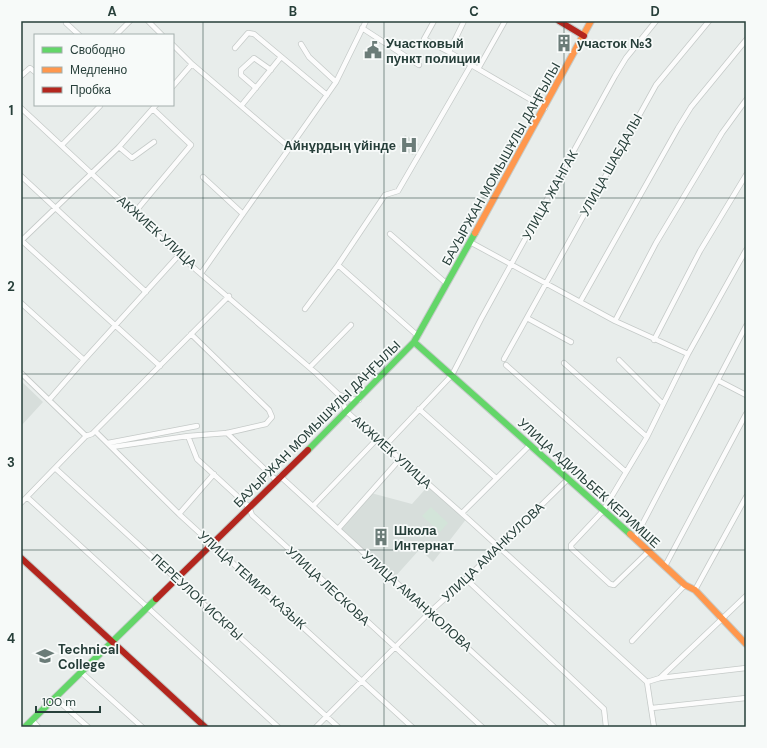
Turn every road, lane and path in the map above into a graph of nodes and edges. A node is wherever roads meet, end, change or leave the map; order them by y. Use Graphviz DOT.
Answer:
graph roads {
  1 [pos="130,21"];
  2 [pos="148,21"];
  3 [pos="366,21"];
  4 [pos="434,21"];
  5 [pos="464,21"];
  6 [pos="505,21"];
  7 [pos="559,21"];
  8 [pos="591,21"];
  9 [pos="656,21"];
  10 [pos="709,21"];
  11 [pos="66,23"];
  12 [pos="362,28"];
  13 [pos="78,34"];
  14 [pos="117,34"];
  15 [pos="161,34"];
  16 [pos="584,36"];
  17 [pos="746,40"];
  18 [pos="301,44"];
  19 [pos="174,46"];
  20 [pos="235,48"];
  21 [pos="449,52"];
  22 [pos="281,57"];
  23 [pos="192,64"];
  24 [pos="419,65"];
  25 [pos="471,65"];
  26 [pos="478,69"];
  27 [pos="271,70"];
  28 [pos="34,71"];
  29 [pos="21,76"];
  30 [pos="336,82"];
  31 [pos="174,85"];
  32 [pos="256,88"];
  33 [pos="327,96"];
  34 [pos="746,100"];
  35 [pos="100,106"];
  36 [pos="241,106"];
  37 [pos="154,107"];
  38 [pos="21,108"];
  39 [pos="545,108"];
  40 [pos="154,142"];
  41 [pos="62,145"];
  42 [pos="119,147"];
  43 [pos="290,148"];
  44 [pos="92,172"];
  45 [pos="746,175"];
  46 [pos="21,176"];
  47 [pos="203,177"];
  48 [pos="54,208"];
  49 [pos="135,212"];
  50 [pos="243,214"];
  51 [pos="390,234"];
  52 [pos="21,240"];
  53 [pos="470,242"];
  54 [pos="746,250"];
  55 [pos="179,255"];
  56 [pos="512,264"];
  57 [pos="338,265"];
  58 [pos="202,272"];
  59 [pos="545,282"];
  60 [pos="447,284"];
  61 [pos="146,292"];
  62 [pos="229,296"];
  63 [pos="580,302"];
  64 [pos="21,303"];
  65 [pos="305,309"];
  66 [pos="527,318"];
  67 [pos="615,322"];
  68 [pos="351,325"];
  69 [pos="116,326"];
  70 [pos="746,326"];
  71 [pos="191,334"];
  72 [pos="416,339"];
  73 [pos="654,340"];
  74 [pos="571,342"];
  75 [pos="688,354"];
  76 [pos="504,359"];
  77 [pos="84,360"];
  78 [pos="619,360"];
  79 [pos="564,363"];
  80 [pos="506,365"];
  81 [pos="160,366"];
  82 [pos="310,367"];
  83 [pos="21,373"];
  84 [pos="452,375"];
  85 [pos="719,381"];
  86 [pos="338,394"];
  87 [pos="746,395"];
  88 [pos="49,400"];
  89 [pos="359,400"];
  90 [pos="663,404"];
  91 [pos="419,409"];
  92 [pos="347,412"];
  93 [pos="746,414"];
  94 [pos="197,426"];
  95 [pos="95,431"];
  96 [pos="227,433"];
  97 [pos="86,436"];
  98 [pos="188,436"];
  99 [pos="646,437"];
  100 [pos="377,439"];
  101 [pos="530,444"];
  102 [pos="110,445"];
  103 [pos="385,446"];
  104 [pos="400,460"];
  105 [pos="56,468"];
  106 [pos="626,472"];
  107 [pos="214,474"];
  108 [pos="278,478"];
  109 [pos="496,478"];
  110 [pos="568,479"];
  111 [pos="27,496"];
  112 [pos="746,498"];
  113 [pos="21,503"];
  114 [pos="313,506"];
  115 [pos="249,507"];
  116 [pos="603,511"];
  117 [pos="462,513"];
  118 [pos="179,514"];
  119 [pos="338,529"];
  120 [pos="635,538"];
  121 [pos="212,544"];
  122 [pos="499,547"];
  123 [pos="648,551"];
  124 [pos="21,558"];
  125 [pos="665,566"];
  126 [pos="178,578"];
  127 [pos="466,579"];
  128 [pos="685,585"];
  129 [pos="695,590"];
  130 [pos="746,596"];
  131 [pos="148,608"];
  132 [pos="430,612"];
  133 [pos="724,619"];
  134 [pos="632,640"];
  135 [pos="113,642"];
  136 [pos="746,644"];
  137 [pos="394,647"];
  138 [pos="746,668"];
  139 [pos="81,672"];
  140 [pos="660,678"];
  141 [pos="362,682"];
  142 [pos="647,682"];
  143 [pos="55,698"];
  144 [pos="746,698"];
  145 [pos="652,708"];
  146 [pos="327,716"];
  147 [pos="32,720"];
  148 [pos="25,727"];
  149 [pos="38,727"];
  150 [pos="88,727"];
  151 [pos="142,727"];
  152 [pos="205,727"];
  153 [pos="278,727"];
  154 [pos="316,727"];
  155 [pos="338,727"];
  156 [pos="412,727"];
  157 [pos="482,727"];
  158 [pos="554,727"];
  159 [pos="606,727"];
  160 [pos="654,727"];
  1 -- 14 [label="street"];
  2 -- 15 [label="street"];
  3 -- 12 [label="street"];
  4 -- 21 [label="street"];
  5 -- 21 [label="street"];
  6 -- 26 [label="street"];
  7 -- 16 [label="main road"];
  8 -- 16 [label="main road, БАУЫРЖАН МОМЫШҰЛЫ ДАҢҒЫЛЫ"];
  9 -- 56 [label="street, УЛИЦА ЖАНГАК"];
  10 -- 59 [label="street, УЛИЦА ШАБДАЛЫ"];
  11 -- 13 [label="street"];
  12 -- 24 [label="street"];
  12 -- 30 [label="street"];
  16 -- 39 [label="main road, БАУЫРЖАН МОМЫШҰЛЫ ДАҢҒЫЛЫ"];
  17 -- 63 [label="street"];
  18 -- 30 [label="street"];
  19 -- 23 [label="street"];
  20 -- 22 [label="street"];
  21 -- 25 [label="street"];
  22 -- 27 [label="street"];
  22 -- 33 [label="street"];
  23 -- 31 [label="street"];
  23 -- 36 [label="street"];
  25 -- 26 [label="street"];
  25 -- 57 [label="street"];
  26 -- 39 [label="street"];
  27 -- 32 [label="street"];
  27 -- 32 [label="street"];
  28 -- 29 [label="street"];
  30 -- 33 [label="street"];
  32 -- 36 [label="street"];
  33 -- 43 [label="street"];
  34 -- 67 [label="street"];
  35 -- 41 [label="street"];
  36 -- 43 [label="street"];
  37 -- 42 [label="street"];
  37 -- 49 [label="street"];
  38 -- 41 [label="street, АКЖИЕК УЛИЦА"];
  39 -- 53 [label="main road, БАУЫРЖАН МОМЫШҰЛЫ ДАҢҒЫЛЫ"];
  40 -- 42 [label="street"];
  41 -- 44 [label="street, АКЖИЕК УЛИЦА"];
  42 -- 44 [label="street"];
  43 -- 50 [label="street"];
  44 -- 48 [label="street"];
  44 -- 49 [label="street, АКЖИЕК УЛИЦА"];
  45 -- 73 [label="street"];
  46 -- 48 [label="street"];
  47 -- 50 [label="street"];
  48 -- 52 [label="street"];
  48 -- 61 [label="street"];
  49 -- 55 [label="street, АКЖИЕК УЛИЦА"];
  50 -- 58 [label="street"];
  51 -- 60 [label="street"];
  52 -- 69 [label="street"];
  53 -- 56 [label="street"];
  53 -- 60 [label="main road, БАУЫРЖАН МОМЫШҰЛЫ ДАҢҒЫЛЫ"];
  54 -- 75 [label="street"];
  55 -- 58 [label="street, АКЖИЕК УЛИЦА"];
  55 -- 61 [label="street"];
  56 -- 59 [label="street"];
  56 -- 84 [label="street, УЛИЦА ЖАНГАК"];
  57 -- 65 [label="street"];
  57 -- 72 [label="street"];
  58 -- 62 [label="street, АКЖИЕК УЛИЦА"];
  59 -- 63 [label="street"];
  59 -- 66 [label="street, УЛИЦА ШАБДАЛЫ"];
  60 -- 72 [label="main road, БАУЫРЖАН МОМЫШҰЛЫ ДАҢҒЫЛЫ"];
  61 -- 69 [label="street"];
  62 -- 71 [label="street"];
  62 -- 82 [label="street, АКЖИЕК УЛИЦА"];
  63 -- 67 [label="street"];
  64 -- 77 [label="street"];
  66 -- 74 [label="street"];
  66 -- 76 [label="street, УЛИЦА ШАБДАЛЫ"];
  67 -- 73 [label="street"];
  68 -- 82 [label="street"];
  69 -- 77 [label="street"];
  69 -- 81 [label="street"];
  70 -- 85 [label="street"];
  71 -- 81 [label="street"];
  71 -- 96 [label="street"];
  72 -- 84 [label="main road, УЛИЦА АДИЛЬБЕК КЕРИМШЕ"];
  72 -- 89 [label="main road, БАУЫРЖАН МОМЫШҰЛЫ ДАҢҒЫЛЫ"];
  73 -- 75 [label="street"];
  75 -- 90 [label="street"];
  77 -- 88 [label="street"];
  78 -- 90 [label="street"];
  79 -- 99 [label="street"];
  80 -- 106 [label="street"];
  81 -- 95 [label="street"];
  82 -- 86 [label="street, АКЖИЕК УЛИЦА"];
  83 -- 88 [label="street"];
  84 -- 91 [label="street, УЛИЦА ЖАНГАК"];
  84 -- 101 [label="main road, УЛИЦА АДИЛЬБЕК КЕРИМШЕ"];
  85 -- 87 [label="street"];
  85 -- 120 [label="street"];
  86 -- 89 [label="street"];
  86 -- 92 [label="street, АКЖИЕК УЛИЦА"];
  88 -- 97 [label="street"];
  89 -- 92 [label="main road, БАУЫРЖАН МОМЫШҰЛЫ ДАҢҒЫЛЫ"];
  90 -- 99 [label="street"];
  91 -- 103 [label="street, УЛИЦА ЖАНГАК"];
  91 -- 109 [label="street"];
  92 -- 100 [label="street, АКЖИЕК УЛИЦА"];
  92 -- 108 [label="main road, БАУЫРЖАН МОМЫШҰЛЫ ДАҢҒЫЛЫ"];
  93 -- 125 [label="street"];
  94 -- 102 [label="street"];
  95 -- 97 [label="street"];
  95 -- 102 [label="street, УЛИЦА ТЕМИР КАЗЫК"];
  96 -- 98 [label="street"];
  96 -- 108 [label="street, УЛИЦА АМАНЖОЛОВА"];
  97 -- 105 [label="street"];
  98 -- 102 [label="street"];
  98 -- 107 [label="street, УЛИЦА ЛЕСКОВА"];
  99 -- 106 [label="street"];
  100 -- 103 [label="street, АКЖИЕК УЛИЦА"];
  100 -- 114 [label="street"];
  101 -- 109 [label="street"];
  101 -- 110 [label="main road, УЛИЦА АДИЛЬБЕК КЕРИМШЕ"];
  102 -- 118 [label="street, УЛИЦА ТЕМИР КАЗЫК"];
  103 -- 104 [label="street, АКЖИЕК УЛИЦА"];
  104 -- 117 [label="street, АКЖИЕК УЛИЦА"];
  104 -- 119 [label="street"];
  105 -- 111 [label="street"];
  105 -- 126 [label="street, ПЕРЕУЛОК ИСКРЫ"];
  106 -- 116 [label="street"];
  107 -- 115 [label="street, УЛИЦА ЛЕСКОВА"];
  107 -- 118 [label="street"];
  108 -- 114 [label="street, УЛИЦА АМАНЖОЛОВА"];
  108 -- 115 [label="main road, БАУЫРЖАН МОМЫШҰЛЫ ДАҢҒЫЛЫ"];
  109 -- 117 [label="street"];
  110 -- 116 [label="main road, УЛИЦА АДИЛЬБЕК КЕРИМШЕ"];
  110 -- 122 [label="street, УЛИЦА АМАНКУЛОВА"];
  111 -- 113 [label="street"];
  111 -- 131 [label="street"];
  112 -- 129 [label="street"];
  114 -- 119 [label="street, УЛИЦА АМАНЖОЛОВА"];
  115 -- 121 [label="main road, БАУЫРЖАН МОМЫШҰЛЫ ДАҢҒЫЛЫ"];
  115 -- 137 [label="street, УЛИЦА ЛЕСКОВА"];
  116 -- 120 [label="main road, УЛИЦА АДИЛЬБЕК КЕРИМШЕ"];
  116 -- 123 [label="street"];
  117 -- 122 [label="street, АКЖИЕК УЛИЦА"];
  118 -- 121 [label="street, УЛИЦА ТЕМИР КАЗЫК"];
  119 -- 132 [label="street, УЛИЦА АМАНЖОЛОВА"];
  120 -- 123 [label="main road, УЛИЦА АДИЛЬБЕК КЕРИМШЕ"];
  121 -- 126 [label="main road, БАУЫРЖАН МОМЫШҰЛЫ ДАҢҒЫЛЫ"];
  121 -- 141 [label="street, УЛИЦА ТЕМИР КАЗЫК"];
  122 -- 127 [label="street, УЛИЦА АМАНКУЛОВА"];
  122 -- 142 [label="street, АКЖИЕК УЛИЦА"];
  123 -- 125 [label="main road, УЛИЦА АДИЛЬБЕК КЕРИМШЕ"];
  124 -- 135 [label="main road"];
  125 -- 128 [label="main road, УЛИЦА АДИЛЬБЕК КЕРИМШЕ"];
  126 -- 131 [label="main road, БАУЫРЖАН МОМЫШҰЛЫ ДАҢҒЫЛЫ"];
  126 -- 146 [label="street, ПЕРЕУЛОК ИСКРЫ"];
  127 -- 132 [label="street, УЛИЦА АМАНКУЛОВА"];
  127 -- 159 [label="street"];
  128 -- 129 [label="main road, УЛИЦА АДИЛЬБЕК КЕРИМШЕ"];
  128 -- 134 [label="street"];
  129 -- 133 [label="main road, УЛИЦА АДИЛЬБЕК КЕРИМШЕ"];
  130 -- 133 [label="street"];
  131 -- 135 [label="main road, БАУЫРЖАН МОМЫШҰЛЫ ДАҢҒЫЛЫ"];
  131 -- 153 [label="street"];
  132 -- 137 [label="street, УЛИЦА АМАНКУЛОВА"];
  132 -- 158 [label="street, УЛИЦА АМАНЖОЛОВА"];
  133 -- 136 [label="main road, УЛИЦА АДИЛЬБЕК КЕРИМШЕ"];
  133 -- 140 [label="street"];
  135 -- 139 [label="main road, БАУЫРЖАН МОМЫШҰЛЫ ДАҢҒЫЛЫ"];
  135 -- 152 [label="main road"];
  137 -- 141 [label="street, УЛИЦА АМАНКУЛОВА"];
  137 -- 157 [label="street, УЛИЦА ЛЕСКОВА"];
  138 -- 140 [label="street"];
  139 -- 143 [label="main road, БАУЫРЖАН МОМЫШҰЛЫ ДАҢҒЫЛЫ"];
  139 -- 151 [label="street"];
  140 -- 142 [label="street"];
  141 -- 146 [label="street, УЛИЦА АМАНКУЛОВА"];
  141 -- 156 [label="street, УЛИЦА ТЕМИР КАЗЫК"];
  142 -- 145 [label="street"];
  143 -- 147 [label="main road, БАУЫРЖАН МОМЫШҰЛЫ ДАҢҒЫЛЫ"];
  143 -- 150 [label="street"];
  144 -- 145 [label="street"];
  145 -- 160 [label="street"];
  146 -- 154 [label="street, УЛИЦА АМАНКУЛОВА"];
  146 -- 155 [label="street, ПЕРЕУЛОК ИСКРЫ"];
  147 -- 148 [label="main road, БАУЫРЖАН МОМЫШҰЛЫ ДАҢҒЫЛЫ"];
  147 -- 149 [label="street"];
}
